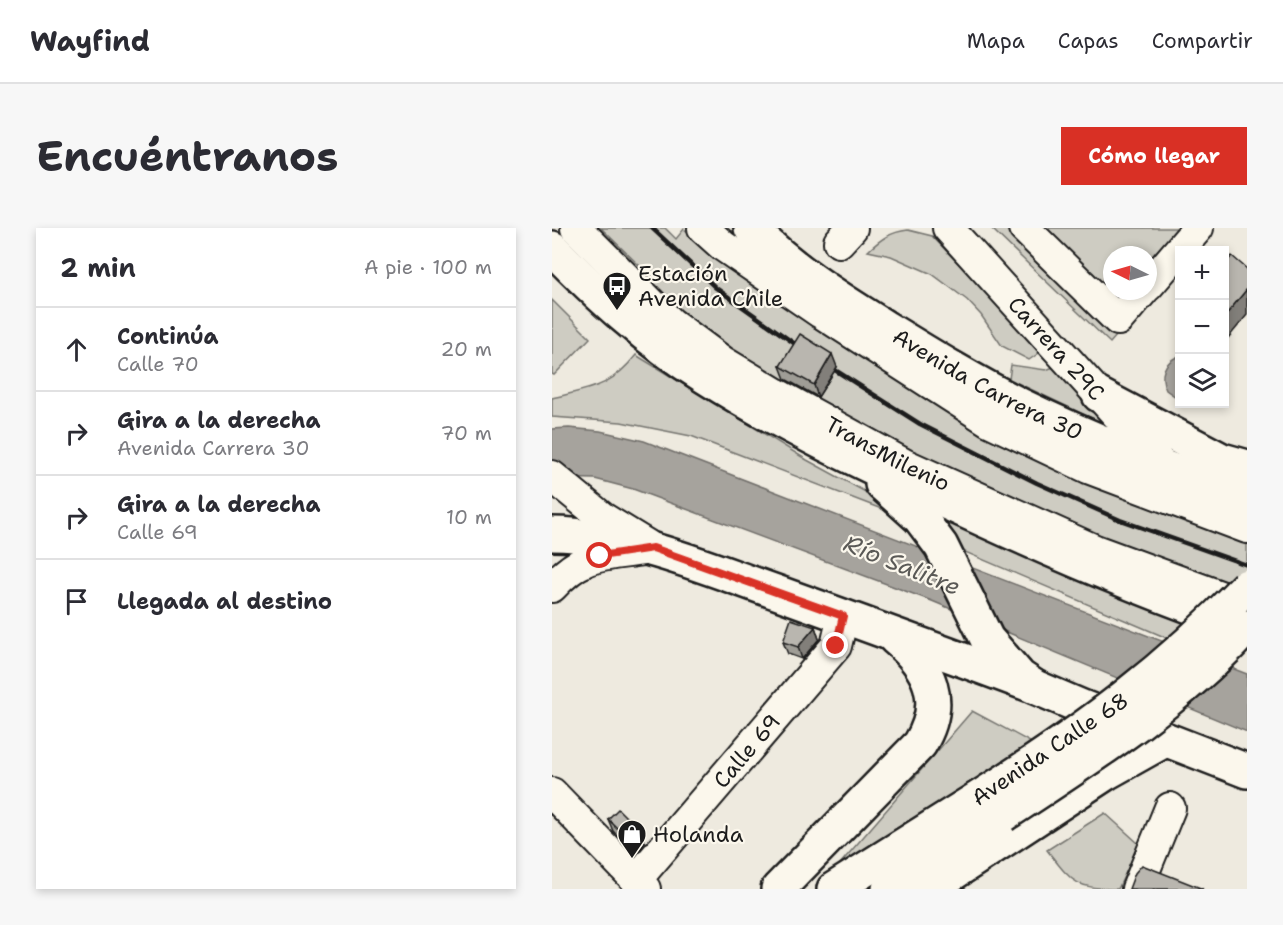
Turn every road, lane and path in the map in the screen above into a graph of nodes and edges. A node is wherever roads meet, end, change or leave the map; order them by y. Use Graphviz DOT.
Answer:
graph roads {
  1 [pos="576,228"];
  2 [pos="703,228"];
  3 [pos="752,228"];
  4 [pos="948,228"];
  5 [pos="1024,228"];
  6 [pos="1198,228"];
  7 [pos="552,248"];
  8 [pos="1157,276"];
  9 [pos="1135,300"];
  10 [pos="1099,394"];
  11 [pos="846,455"];
  12 [pos="1247,467"];
  13 [pos="1166,469"];
  14 [pos="560,483"];
  15 [pos="1247,499"];
  16 [pos="1247,528"];
  17 [pos="552,534"];
  18 [pos="653,548"];
  19 [pos="1247,586"];
  20 [pos="552,587"];
  21 [pos="1247,606"];
  22 [pos="843,616"];
  23 [pos="1247,627"];
  24 [pos="884,630"];
  25 [pos="1035,687"];
  26 [pos="1165,740"];
  27 [pos="1247,771"];
  28 [pos="552,793"];
  29 [pos="995,804"];
  30 [pos="1170,808"];
  31 [pos="640,884"];
  32 [pos="777,889"];
  33 [pos="834,889"];
  34 [pos="889,889"];
  35 [pos="929,889"];
  36 [pos="1137,889"];
  1 -- 21 [label="street, TransMilenio"];
  2 -- 16 [label="street"];
  3 -- 13 [label="main road, Avenida Carrera 30"];
  4 -- 10 [label="street, Carrera 29C"];
  5 -- 9 [label="street"];
  6 -- 8 [label="street"];
  7 -- 11 [label="main road"];
  10 -- 12 [label="main road"];
  10 -- 13 [label="street, Carrera 29C"];
  11 -- 23 [label="main road"];
  11 -- 25 [label="main road"];
  13 -- 15 [label="main road, Avenida Carrera 30"];
  14 -- 18 [label="street"];
  17 -- 18 [label="main road"];
  18 -- 20 [label="street"];
  18 -- 22 [label="main road"];
  19 -- 29 [label="main road, Avenida Calle 68, bridge"];
  22 -- 24 [label="main road"];
  22 -- 31 [label="street, Calle 69"];
  23 -- 29 [label="main road, Avenida Calle 68, bridge"];
  24 -- 25 [label="main road"];
  24 -- 32 [label="main road"];
  25 -- 26 [label="main road"];
  26 -- 27 [label="main road"];
  26 -- 35 [label="main road"];
  28 -- 31 [label="street"];
  29 -- 33 [label="main road, Avenida Calle 68"];
  29 -- 34 [label="main road, Avenida Calle 68"];
  30 -- 36 [label="street"];
}
